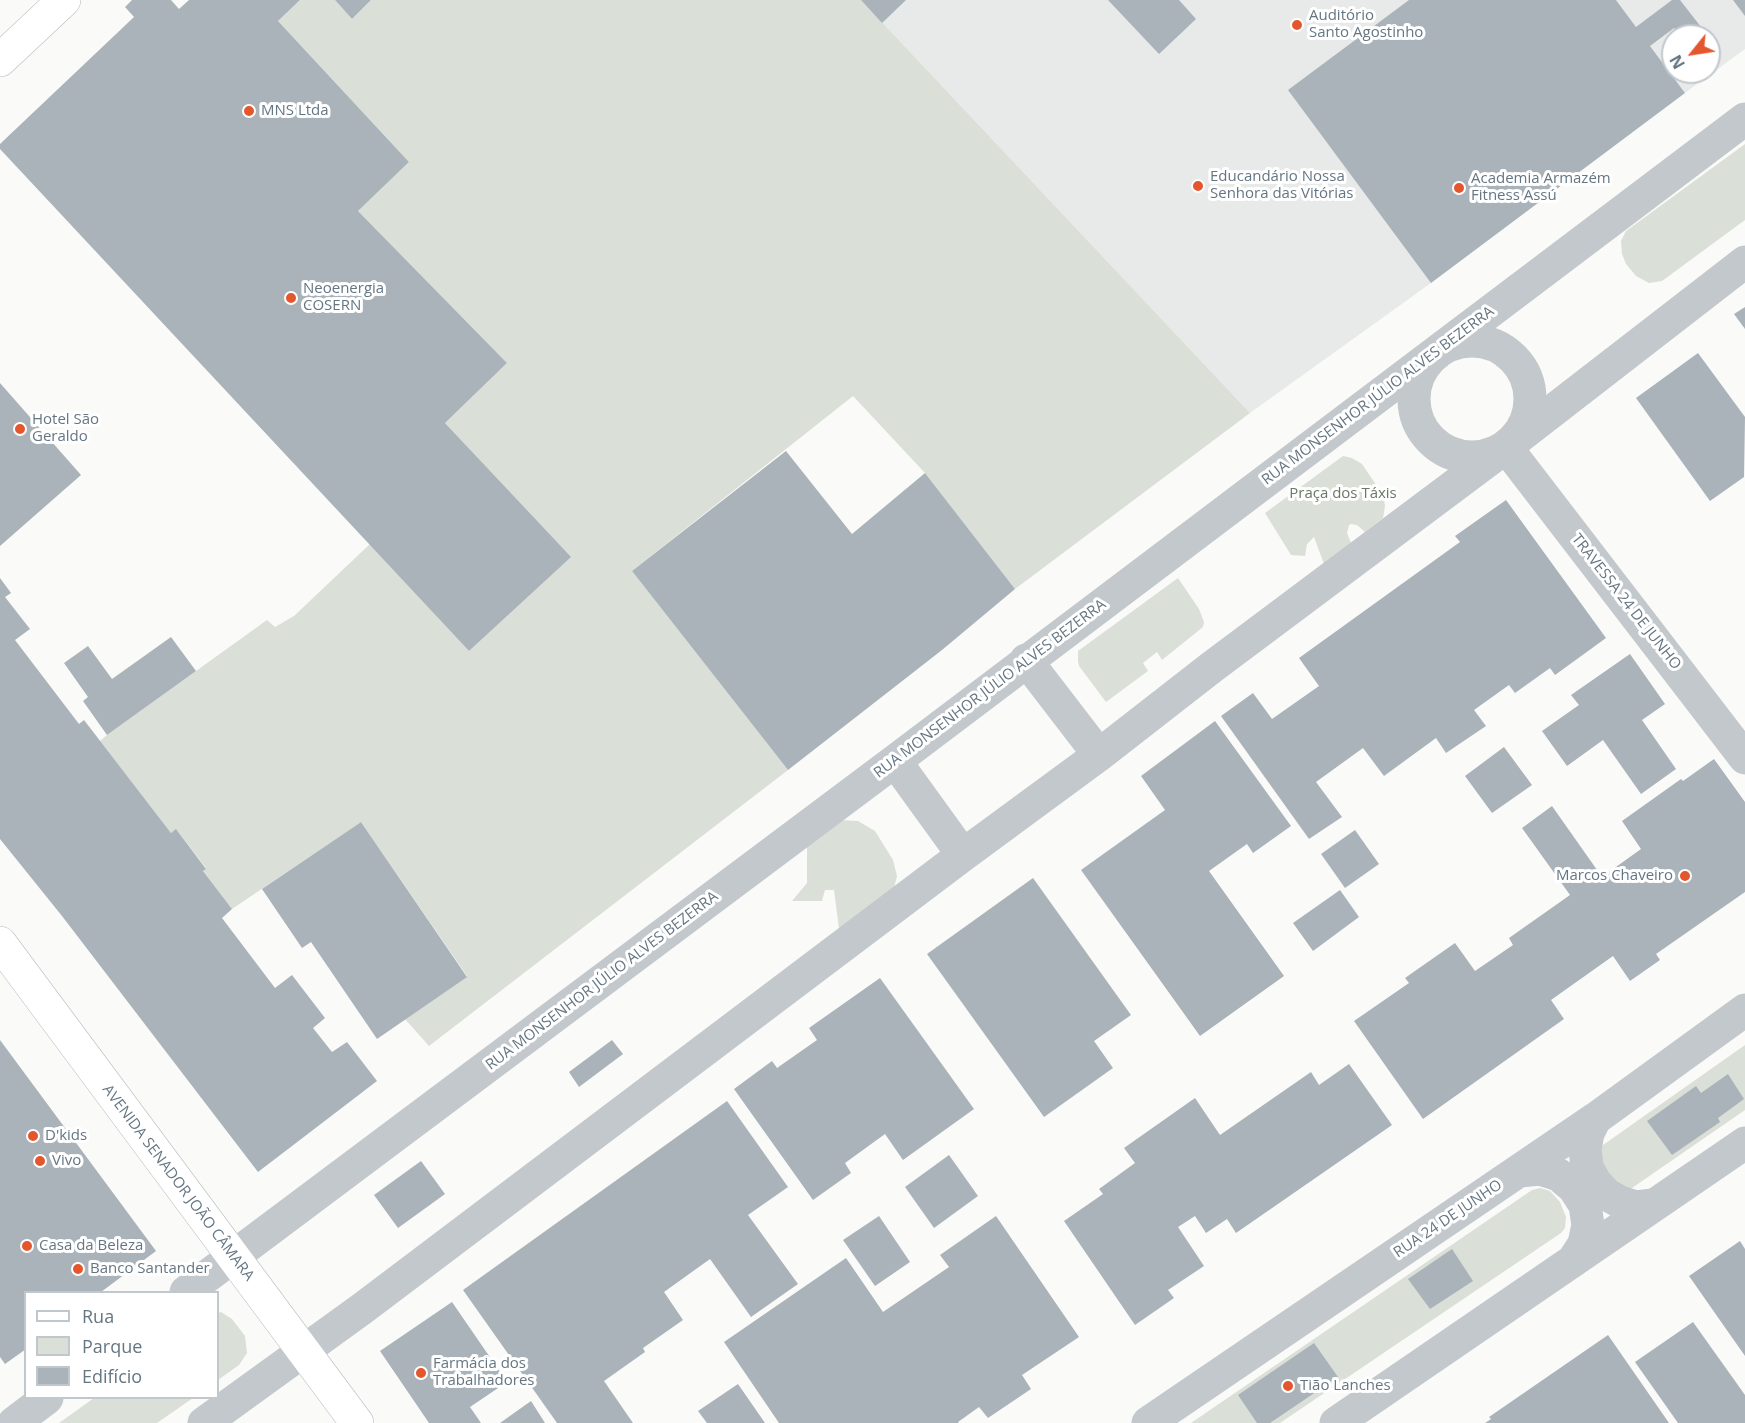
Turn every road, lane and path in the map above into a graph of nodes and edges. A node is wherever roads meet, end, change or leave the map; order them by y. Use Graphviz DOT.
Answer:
graph roads {
  1 [pos="64,0"];
  2 [pos="0,60"];
  3 [pos="1745,119"];
  4 [pos="1745,262"];
  5 [pos="1436,353"];
  6 [pos="1506,447"];
  7 [pos="1026,660"];
  8 [pos="1099,755"];
  9 [pos="1745,758"];
  10 [pos="894,761"];
  11 [pos="963,855"];
  12 [pos="0,943"];
  13 [pos="1745,1010"];
  14 [pos="1595,1119"];
  15 [pos="1745,1143"];
  16 [pos="1519,1171"];
  17 [pos="1653,1205"];
  18 [pos="233,1257"];
  19 [pos="1574,1262"];
  20 [pos="189,1291"];
  21 [pos="303,1351"];
  22 [pos="46,1399"];
  23 [pos="14,1423"];
  24 [pos="204,1423"];
  25 [pos="357,1423"];
  26 [pos="1148,1423"];
  27 [pos="1336,1423"];
  1 -- 2 [label="main road"];
  3 -- 5 [label="street, RUA MONSENHOR JÚLIO ALVES BEZERRA"];
  4 -- 6 [label="street"];
  5 -- 6 [label="street"];
  5 -- 6 [label="street"];
  5 -- 7 [label="street, RUA MONSENHOR JÚLIO ALVES BEZERRA"];
  6 -- 8 [label="street"];
  6 -- 9 [label="street, TRAVESSA 24 DE JUNHO"];
  7 -- 8 [label="street"];
  7 -- 10 [label="street, RUA MONSENHOR JÚLIO ALVES BEZERRA"];
  8 -- 11 [label="street"];
  10 -- 11 [label="street"];
  10 -- 18 [label="street, RUA MONSENHOR JÚLIO ALVES BEZERRA"];
  11 -- 21 [label="street"];
  12 -- 18 [label="main road, AVENIDA SENADOR JOÃO CÂMARA"];
  13 -- 14 [label="street, RUA 24 DE JUNHO"];
  14 -- 16 [label="street, RUA 24 DE JUNHO"];
  14 -- 17 [label="street"];
  15 -- 17 [label="street"];
  16 -- 19 [label="street"];
  16 -- 26 [label="street, RUA 24 DE JUNHO"];
  17 -- 19 [label="street"];
  18 -- 20 [label="street, RUA MONSENHOR JÚLIO ALVES BEZERRA"];
  18 -- 21 [label="main road, AVENIDA SENADOR JOÃO CÂMARA"];
  19 -- 27 [label="street"];
  21 -- 24 [label="street"];
  21 -- 25 [label="main road, AVENIDA SENADOR JOÃO CÂMARA"];
  22 -- 23 [label="street"];
}
